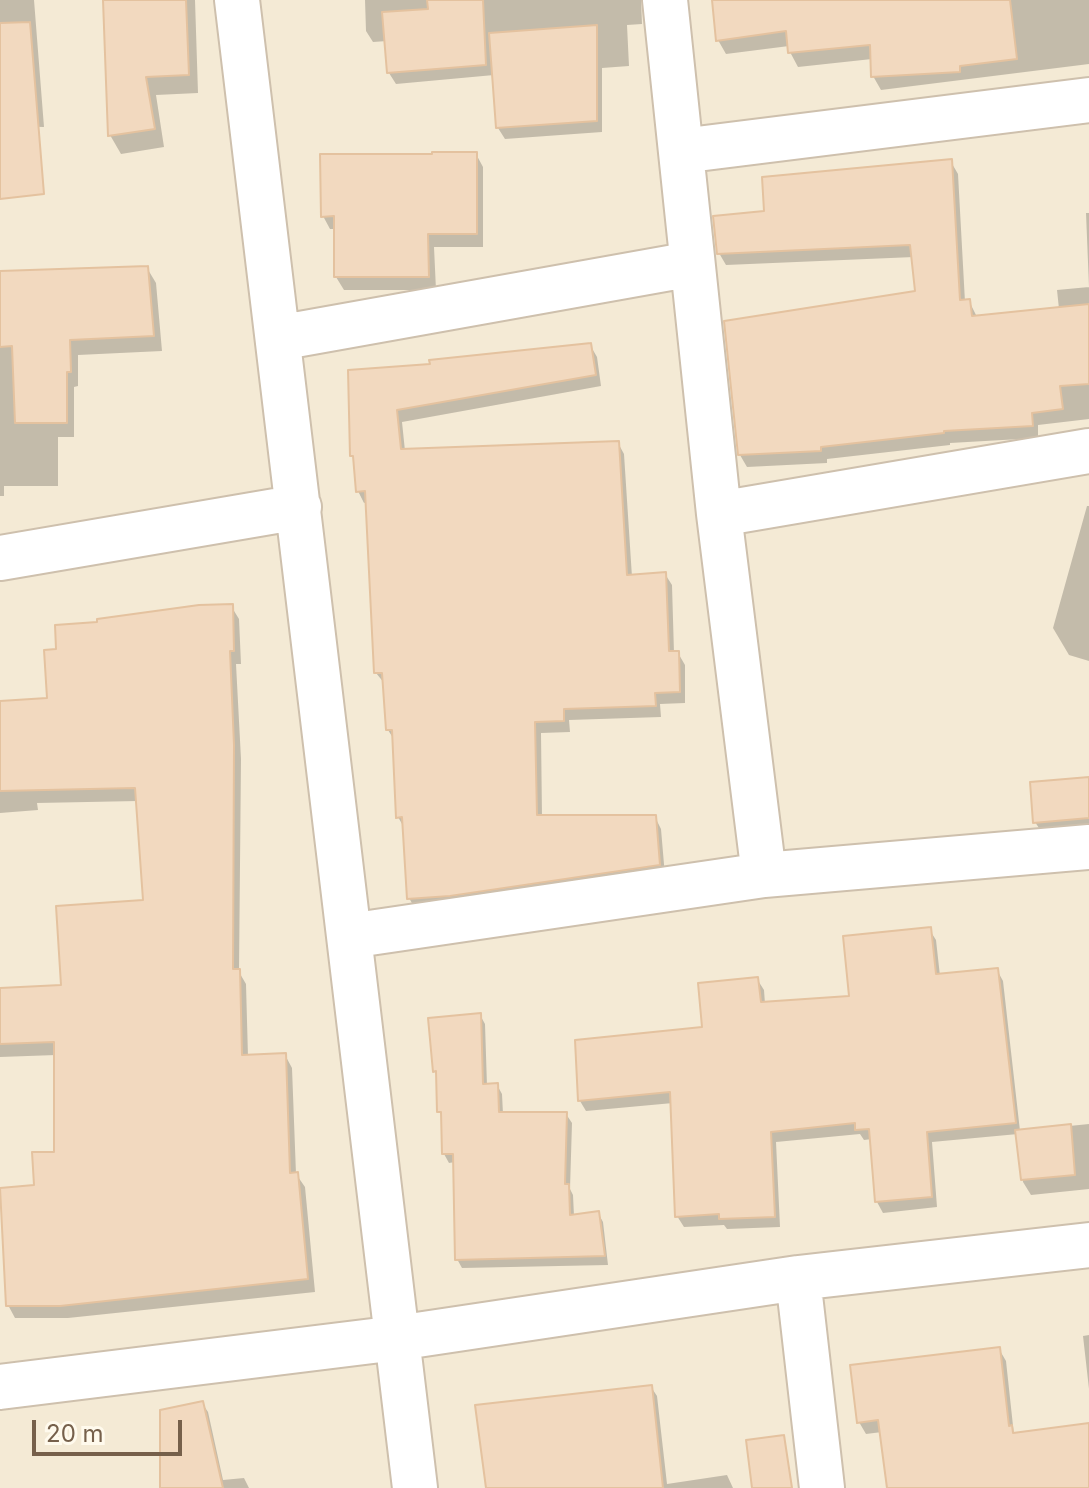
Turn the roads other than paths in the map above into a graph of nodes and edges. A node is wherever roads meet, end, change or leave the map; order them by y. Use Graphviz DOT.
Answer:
graph roads {
  1 [pos="237,0"];
  2 [pos="665,0"];
  3 [pos="1089,100"];
  4 [pos="681,151"];
  5 [pos="692,264"];
  6 [pos="278,338"];
  7 [pos="1089,451"];
  8 [pos="299,507"];
  9 [pos="719,514"];
  10 [pos="0,558"];
  11 [pos="1089,847"];
  12 [pos="764,875"];
  13 [pos="349,936"];
  14 [pos="1089,1245"];
  15 [pos="798,1278"];
  16 [pos="397,1338"];
  17 [pos="0,1387"];
  18 [pos="415,1488"];
  19 [pos="822,1488"];
  1 -- 6 [label="street"];
  2 -- 4 [label="street"];
  3 -- 4 [label="street"];
  4 -- 5 [label="street"];
  5 -- 6 [label="street"];
  5 -- 9 [label="street"];
  6 -- 8 [label="street"];
  7 -- 9 [label="street"];
  8 -- 10 [label="street"];
  8 -- 13 [label="street"];
  9 -- 12 [label="street"];
  11 -- 12 [label="street"];
  12 -- 13 [label="street"];
  13 -- 16 [label="street"];
  14 -- 15 [label="street"];
  15 -- 16 [label="street"];
  15 -- 19 [label="street"];
  16 -- 17 [label="street"];
  16 -- 18 [label="street"];
}
